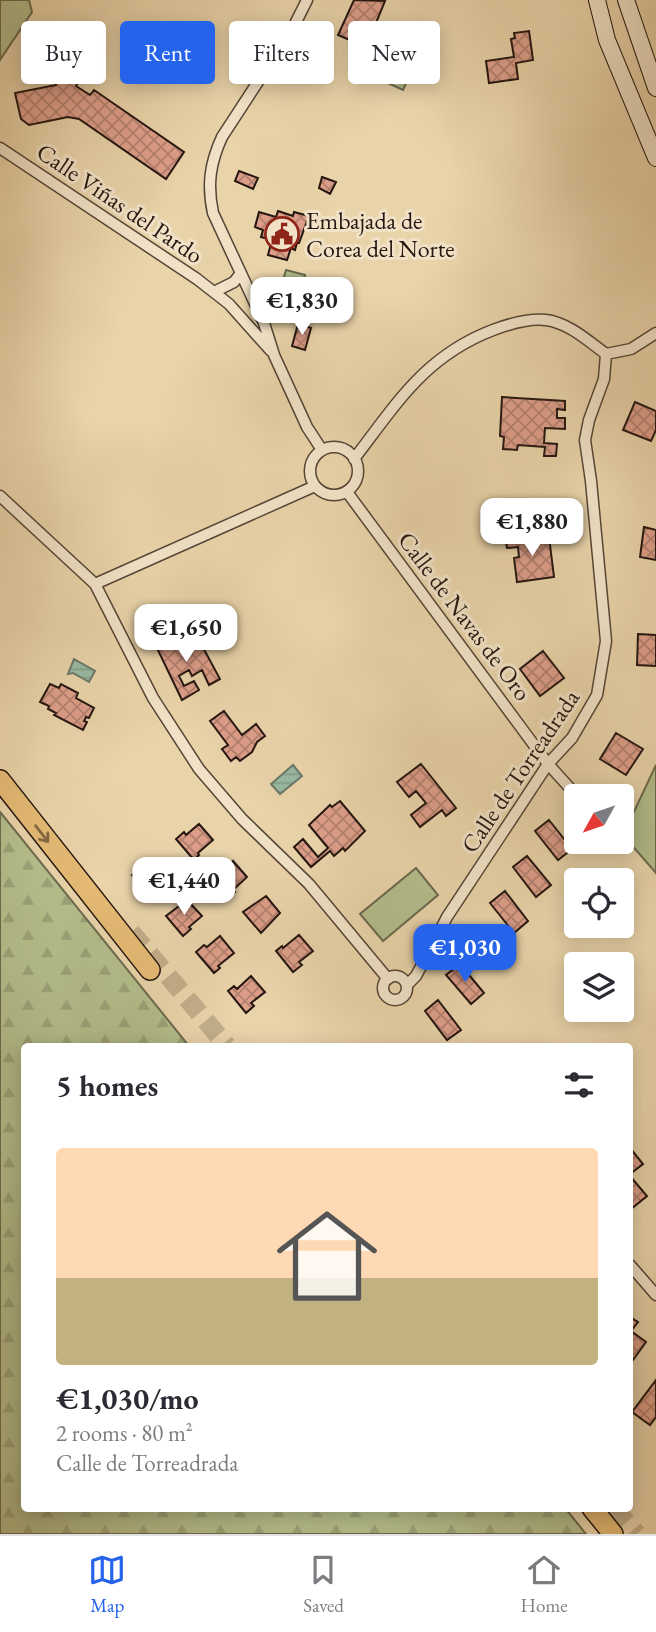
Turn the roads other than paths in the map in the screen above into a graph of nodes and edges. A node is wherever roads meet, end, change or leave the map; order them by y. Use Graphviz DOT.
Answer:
graph roads {
  1 [pos="307,0"];
  2 [pos="597,0"];
  3 [pos="626,0"];
  4 [pos="656,88"];
  5 [pos="0,148"];
  6 [pos="656,159"];
  7 [pos="241,273"];
  8 [pos="214,292"];
  9 [pos="250,292"];
  10 [pos="229,304"];
  11 [pos="656,333"];
  12 [pos="606,354"];
  13 [pos="274,355"];
  14 [pos="322,450"];
  15 [pos="354,458"];
  16 [pos="315,486"];
  17 [pos="347,492"];
  18 [pos="0,496"];
  19 [pos="95,584"];
  20 [pos="548,764"];
  21 [pos="0,780"];
  22 [pos="566,784"];
  23 [pos="150,970"];
  24 [pos="388,979"];
  25 [pos="407,985"];
  26 [pos="633,1268"];
  27 [pos="656,1295"];
  28 [pos="595,1512"];
  29 [pos="613,1534"];
  1 -- 7 [label="street"];
  2 -- 6 [label="street"];
  3 -- 4 [label="street"];
  5 -- 8 [label="street, Calle Viñas del Pardo"];
  7 -- 8 [label="street"];
  7 -- 9 [label="street"];
  8 -- 10 [label="street, Calle Viñas del Pardo"];
  9 -- 10 [label="street"];
  9 -- 13 [label="street"];
  10 -- 13 [label="street, Calle Viñas del Pardo"];
  11 -- 12 [label="street"];
  12 -- 15 [label="street"];
  12 -- 20 [label="street, Calle de Torreadrada"];
  13 -- 14 [label="street"];
  14 -- 15 [label="street"];
  14 -- 16 [label="street"];
  15 -- 17 [label="street"];
  16 -- 17 [label="street"];
  16 -- 19 [label="street"];
  17 -- 20 [label="street, Calle de Navas de Oro"];
  18 -- 19 [label="street"];
  19 -- 24 [label="street"];
  20 -- 22 [label="street, Calle de Navas de Oro"];
  20 -- 25 [label="street, Calle de Torreadrada"];
  21 -- 23 [label="highway, one-way"];
  24 -- 25 [label="street"];
  24 -- 25 [label="street"];
  26 -- 27 [label="street"];
  28 -- 29 [label="highway"];
}
